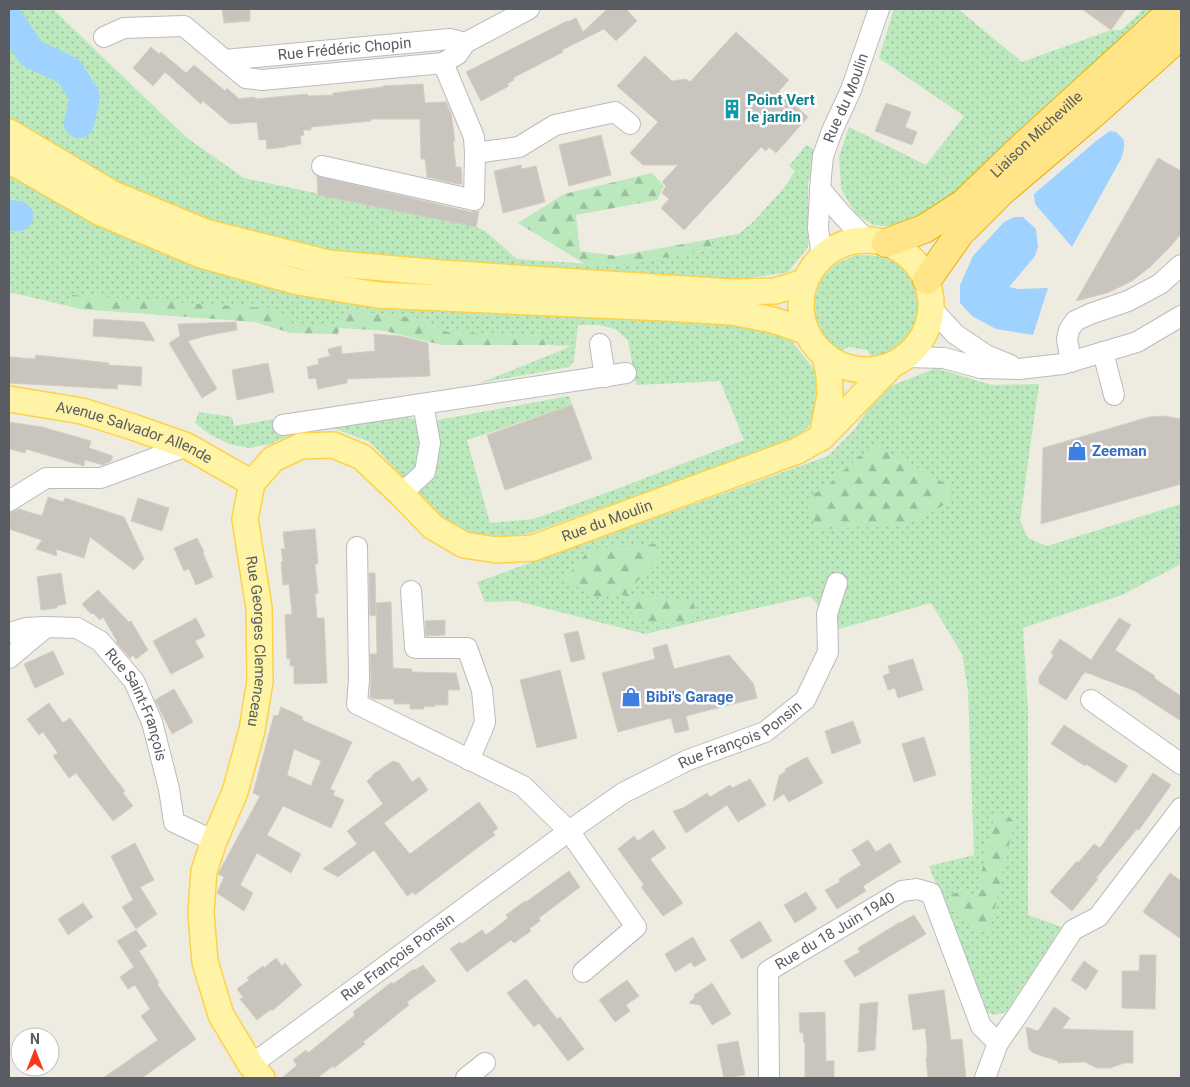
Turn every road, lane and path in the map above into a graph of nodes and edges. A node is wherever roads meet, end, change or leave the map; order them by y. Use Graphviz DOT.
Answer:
graph roads {
  1 [pos="529,9"];
  2 [pos="879,9"];
  3 [pos="1174,9"];
  4 [pos="104,36"];
  5 [pos="1181,36"];
  6 [pos="465,43"];
  7 [pos="224,60"];
  8 [pos="443,63"];
  9 [pos="630,124"];
  10 [pos="9,132"];
  11 [pos="475,153"];
  12 [pos="9,160"];
  13 [pos="322,166"];
  14 [pos="820,189"];
  15 [pos="876,241"];
  16 [pos="822,257"];
  17 [pos="1181,265"];
  18 [pos="927,280"];
  19 [pos="805,282"];
  20 [pos="932,309"];
  21 [pos="1181,316"];
  22 [pos="1181,328"];
  23 [pos="806,331"];
  24 [pos="1156,331"];
  25 [pos="600,344"];
  26 [pos="1103,352"];
  27 [pos="825,356"];
  28 [pos="899,362"];
  29 [pos="1071,362"];
  30 [pos="1019,369"];
  31 [pos="626,373"];
  32 [pos="605,376"];
  33 [pos="1114,395"];
  34 [pos="9,399"];
  35 [pos="423,404"];
  36 [pos="283,425"];
  37 [pos="822,437"];
  38 [pos="187,446"];
  39 [pos="252,483"];
  40 [pos="401,494"];
  41 [pos="9,502"];
  42 [pos="357,547"];
  43 [pos="837,584"];
  44 [pos="411,591"];
  45 [pos="46,627"];
  46 [pos="9,633"];
  47 [pos="9,658"];
  48 [pos="1090,700"];
  49 [pos="469,760"];
  50 [pos="1181,764"];
  51 [pos="1181,808"];
  52 [pos="569,831"];
  53 [pos="214,840"];
  54 [pos="583,972"];
  55 [pos="998,1043"];
  56 [pos="484,1063"];
  57 [pos="257,1071"];
  58 [pos="466,1078"];
  59 [pos="769,1078"];
  60 [pos="986,1078"];
  1 -- 6 [label="street"];
  2 -- 14 [label="street, Rue du Moulin"];
  3 -- 15 [label="highway, Liaison Micheville"];
  4 -- 7 [label="street, Rue Frédéric Chopin"];
  5 -- 18 [label="highway, Liaison Micheville"];
  6 -- 7 [label="street, Rue Frédéric Chopin"];
  6 -- 8 [label="street"];
  7 -- 8 [label="street, Rue Frédéric Chopin"];
  8 -- 11 [label="street"];
  9 -- 11 [label="street"];
  10 -- 19 [label="main road"];
  11 -- 13 [label="street"];
  12 -- 23 [label="main road"];
  14 -- 15 [label="street"];
  14 -- 16 [label="street, Rue du Moulin"];
  15 -- 16 [label="main road"];
  15 -- 18 [label="main road"];
  16 -- 19 [label="main road"];
  17 -- 29 [label="street"];
  18 -- 20 [label="main road"];
  19 -- 23 [label="main road"];
  20 -- 28 [label="main road"];
  20 -- 30 [label="street"];
  21 -- 24 [label="street"];
  22 -- 24 [label="street"];
  23 -- 27 [label="main road"];
  24 -- 26 [label="street"];
  25 -- 32 [label="street"];
  26 -- 29 [label="street"];
  26 -- 33 [label="street"];
  27 -- 28 [label="main road"];
  27 -- 37 [label="main road"];
  28 -- 30 [label="street"];
  28 -- 37 [label="main road, Rue du Moulin"];
  29 -- 30 [label="street"];
  31 -- 32 [label="street"];
  32 -- 35 [label="street"];
  34 -- 38 [label="main road, Avenue Salvador Allende"];
  35 -- 36 [label="street"];
  35 -- 40 [label="street"];
  37 -- 40 [label="main road, Rue du Moulin"];
  38 -- 39 [label="main road, Avenue Salvador Allende"];
  38 -- 41 [label="street"];
  39 -- 40 [label="main road, Rue du Moulin"];
  39 -- 53 [label="main road, Rue Georges Clemenceau"];
  42 -- 49 [label="street"];
  43 -- 52 [label="street, Rue François Ponsin"];
  44 -- 49 [label="street"];
  45 -- 46 [label="street, Rue Saint-François"];
  45 -- 47 [label="street"];
  45 -- 53 [label="street, Rue Saint-François"];
  48 -- 50 [label="street"];
  49 -- 52 [label="street"];
  51 -- 55 [label="street"];
  52 -- 54 [label="street"];
  52 -- 57 [label="street, Rue François Ponsin"];
  53 -- 57 [label="main road, Rue Georges Clemenceau"];
  55 -- 59 [label="street, Rue du 18 Juin 1940"];
  55 -- 60 [label="street"];
  56 -- 58 [label="street"];
}
